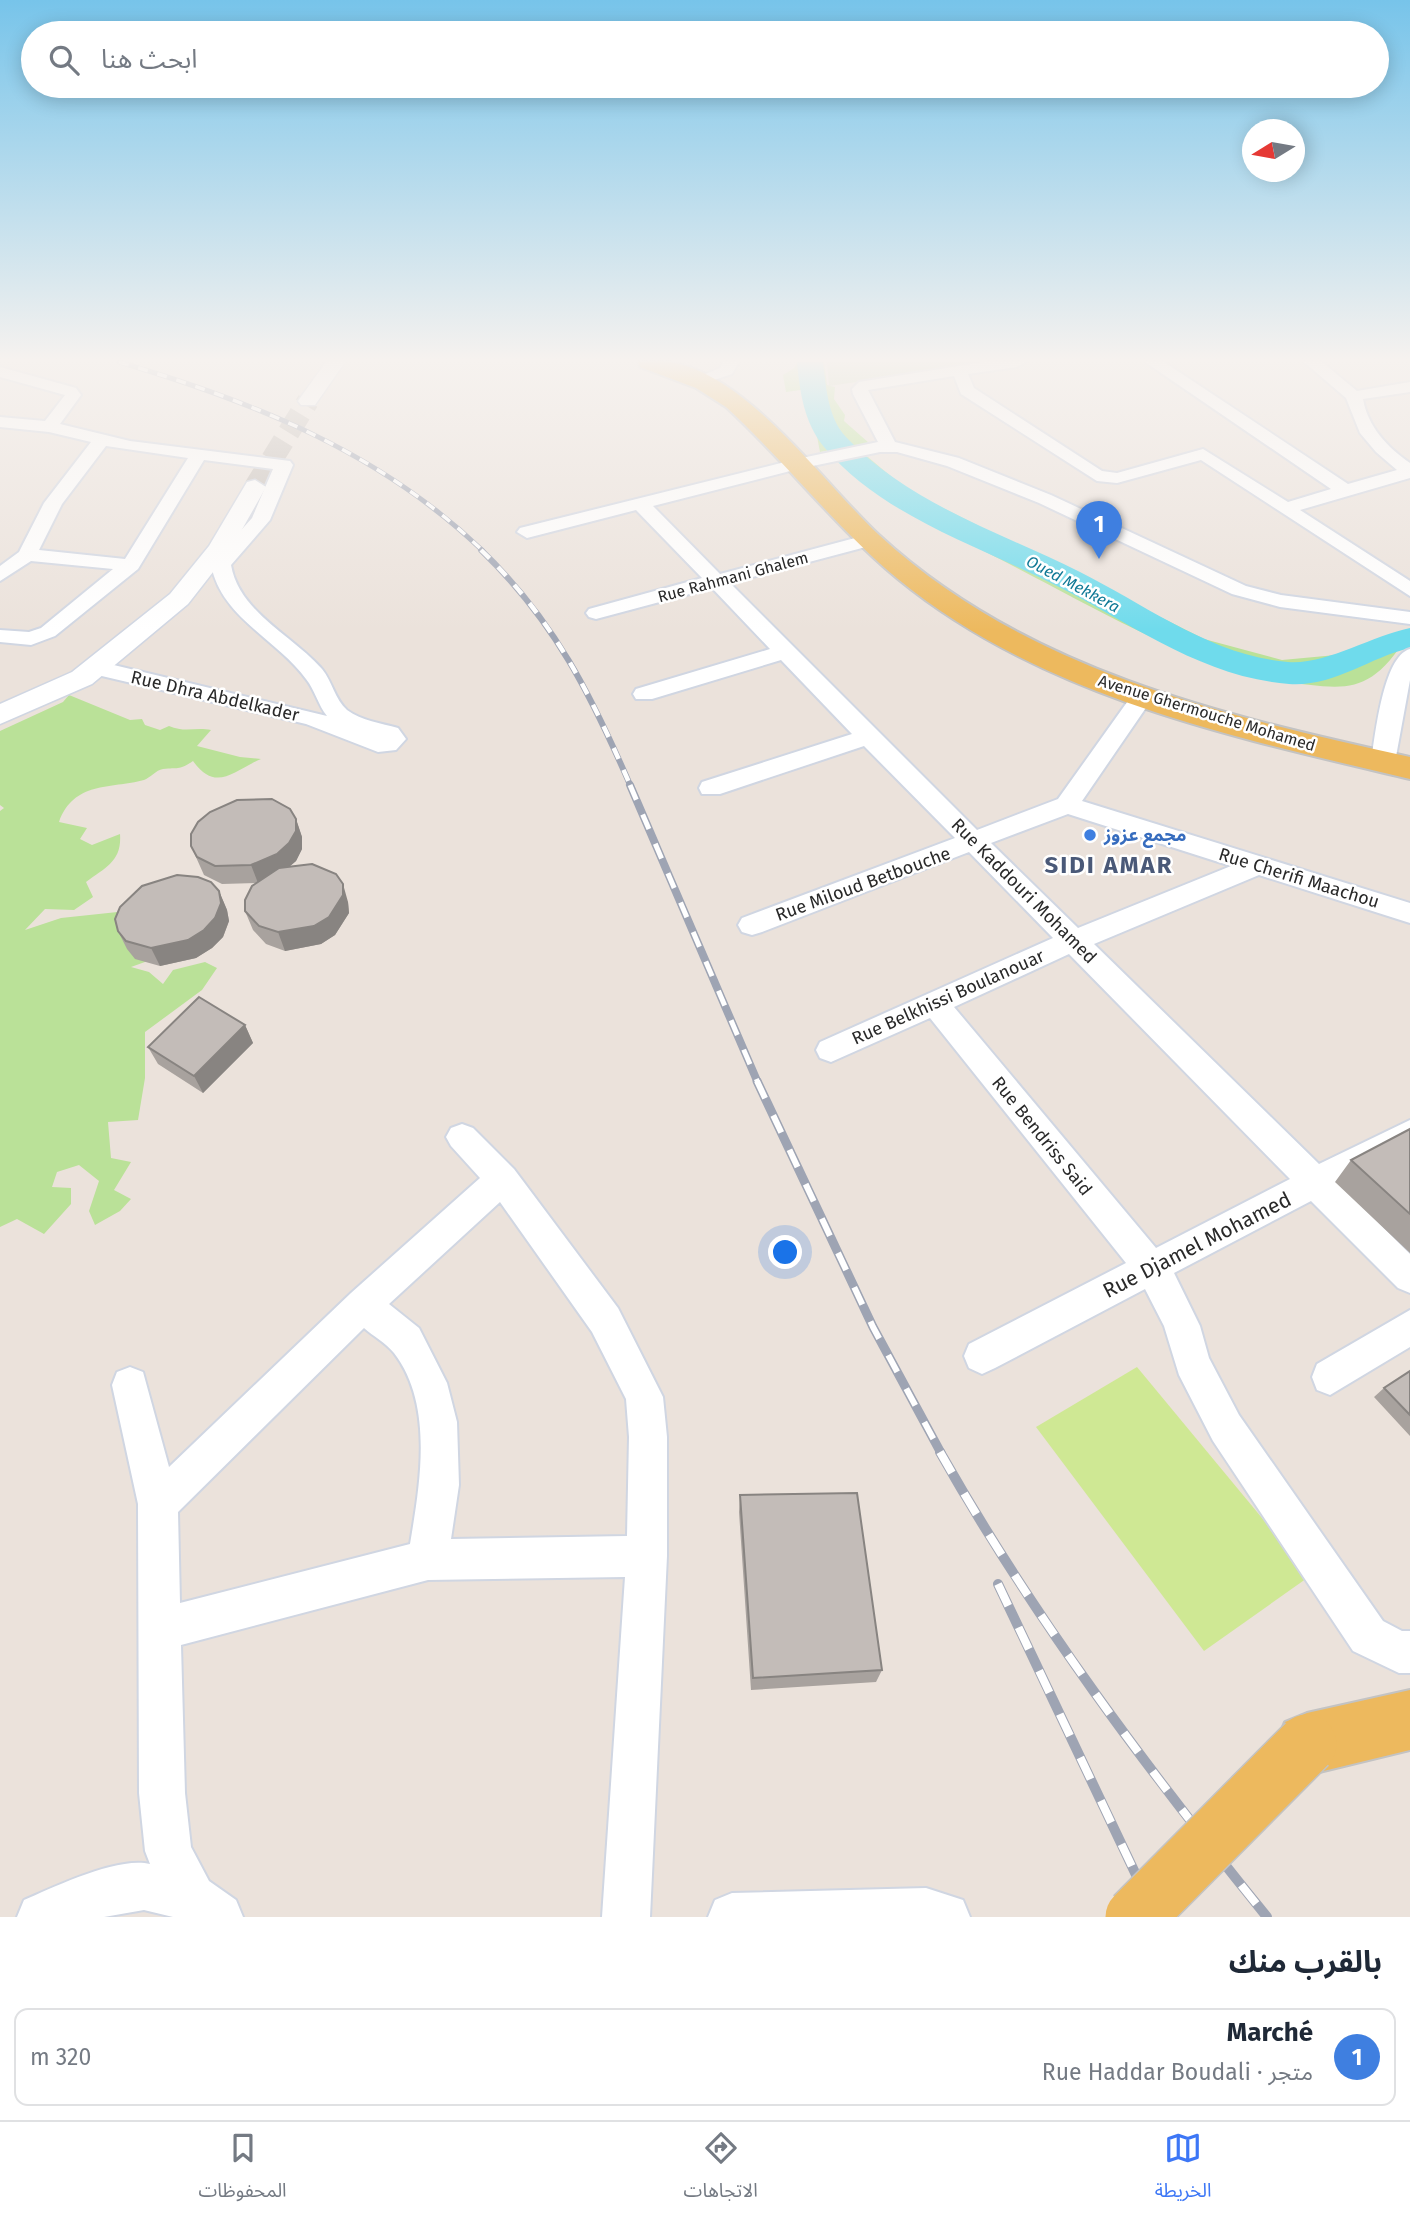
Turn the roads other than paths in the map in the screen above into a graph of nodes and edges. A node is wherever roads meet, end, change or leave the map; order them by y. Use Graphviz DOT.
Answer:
graph roads {
  1 [pos="93,451"];
  2 [pos="169,451"];
  3 [pos="795,451"];
  4 [pos="861,451"];
  5 [pos="906,451"];
  6 [pos="1059,451"];
  7 [pos="1287,451"];
  8 [pos="1386,451"];
  9 [pos="198,456"];
  10 [pos="808,462"];
  11 [pos="1410,472"];
  12 [pos="255,487"];
  13 [pos="1347,492"];
  14 [pos="640,503"];
  15 [pos="1286,508"];
  16 [pos="527,532"];
  17 [pos="870,540"];
  18 [pos="27,555"];
  19 [pos="131,565"];
  20 [pos="0,575"];
  21 [pos="715,580"];
  22 [pos="1410,590"];
  23 [pos="596,613"];
  24 [pos="1410,618"];
  25 [pos="0,636"];
  26 [pos="787,651"];
  27 [pos="1409,656"];
  28 [pos="97,668"];
  29 [pos="644,694"];
  30 [pos="1143,696"];
  31 [pos="0,715"];
  32 [pos="869,736"];
  33 [pos="1397,765"];
  34 [pos="711,788"];
  35 [pos="1067,805"];
  36 [pos="975,842"];
  37 [pos="1258,865"];
  38 [pos="1410,913"];
  39 [pos="752,925"];
  40 [pos="1073,941"];
  41 [pos="934,1003"];
  42 [pos="831,1050"];
  43 [pos="1410,1133"];
  44 [pos="462,1137"];
  45 [pos="502,1179"];
  46 [pos="1316,1185"];
  47 [pos="1151,1268"];
  48 [pos="1410,1277"];
  49 [pos="363,1305"];
  50 [pos="1410,1327"];
  51 [pos="982,1356"];
  52 [pos="1330,1377"];
  53 [pos="130,1385"];
  54 [pos="158,1504"];
  55 [pos="647,1556"];
  56 [pos="428,1560"];
  57 [pos="160,1629"];
  58 [pos="1410,1652"];
  59 [pos="1401,1726"];
  60 [pos="205,1907"];
  61 [pos="807,1916"];
  62 [pos="41,1917"];
  63 [pos="626,1917"];
  64 [pos="732,1917"];
  65 [pos="946,1917"];
  66 [pos="1135,1917"];
  1 -- 18 [label="street"];
  2 -- 9 [label="street"];
  3 -- 10 [label="main road, Avenue Ghermouche Mohamed"];
  4 -- 10 [label="street"];
  5 -- 24 [label="street"];
  6 -- 15 [label="street"];
  7 -- 13 [label="street"];
  8 -- 11 [label="street"];
  9 -- 19 [label="street"];
  9 -- 28 [label="street, Rue Dhra Abdelkader"];
  10 -- 14 [label="street"];
  10 -- 17 [label="main road, Avenue Ghermouche Mohamed"];
  11 -- 13 [label="street"];
  12 -- 28 [label="street"];
  13 -- 15 [label="street"];
  14 -- 16 [label="street"];
  14 -- 21 [label="street, Rue Kaddouri Mohamed"];
  15 -- 22 [label="street"];
  17 -- 21 [label="street, Rue Rahmani Ghalem"];
  17 -- 30 [label="main road, Avenue Ghermouche Mohamed"];
  18 -- 19 [label="street"];
  18 -- 20 [label="street"];
  19 -- 25 [label="street"];
  21 -- 23 [label="street, Rue Rahmani Ghalem"];
  21 -- 26 [label="street, Rue Kaddouri Mohamed"];
  26 -- 29 [label="street"];
  26 -- 32 [label="street, Rue Kaddouri Mohamed"];
  27 -- 33 [label="street"];
  28 -- 31 [label="street"];
  30 -- 33 [label="main road, Avenue Ghermouche Mohamed"];
  30 -- 35 [label="street"];
  32 -- 34 [label="street"];
  32 -- 36 [label="street, Rue Kaddouri Mohamed"];
  35 -- 36 [label="street, Rue Miloud Betbouche"];
  35 -- 37 [label="street, Rue Cherifi Maachou"];
  36 -- 39 [label="street, Rue Miloud Betbouche"];
  36 -- 40 [label="street, Rue Kaddouri Mohamed"];
  37 -- 38 [label="street, Rue Cherifi Maachou"];
  37 -- 40 [label="street, Rue Belkhissi Boulanouar"];
  40 -- 41 [label="street, Rue Belkhissi Boulanouar"];
  40 -- 46 [label="street, Rue Kaddouri Mohamed"];
  41 -- 42 [label="street, Rue Belkhissi Boulanouar"];
  41 -- 47 [label="street, Rue Bendriss Said"];
  43 -- 46 [label="street, Rue Djamel Mohamed"];
  44 -- 45 [label="street"];
  45 -- 49 [label="street"];
  45 -- 55 [label="street"];
  46 -- 47 [label="street, Rue Djamel Mohamed"];
  46 -- 48 [label="street, Rue Kaddouri Mohamed"];
  47 -- 51 [label="street, Rue Djamel Mohamed"];
  47 -- 58 [label="street, Rue Bendriss Said"];
  49 -- 54 [label="street"];
  49 -- 56 [label="street"];
  50 -- 52 [label="street"];
  53 -- 54 [label="street"];
  54 -- 57 [label="street"];
  55 -- 56 [label="street"];
  55 -- 63 [label="street"];
  56 -- 57 [label="street"];
  57 -- 60 [label="street"];
  59 -- 66 [label="main road, bridge"];
  60 -- 62 [label="street"];
  61 -- 64 [label="street"];
  61 -- 65 [label="street"];
}
